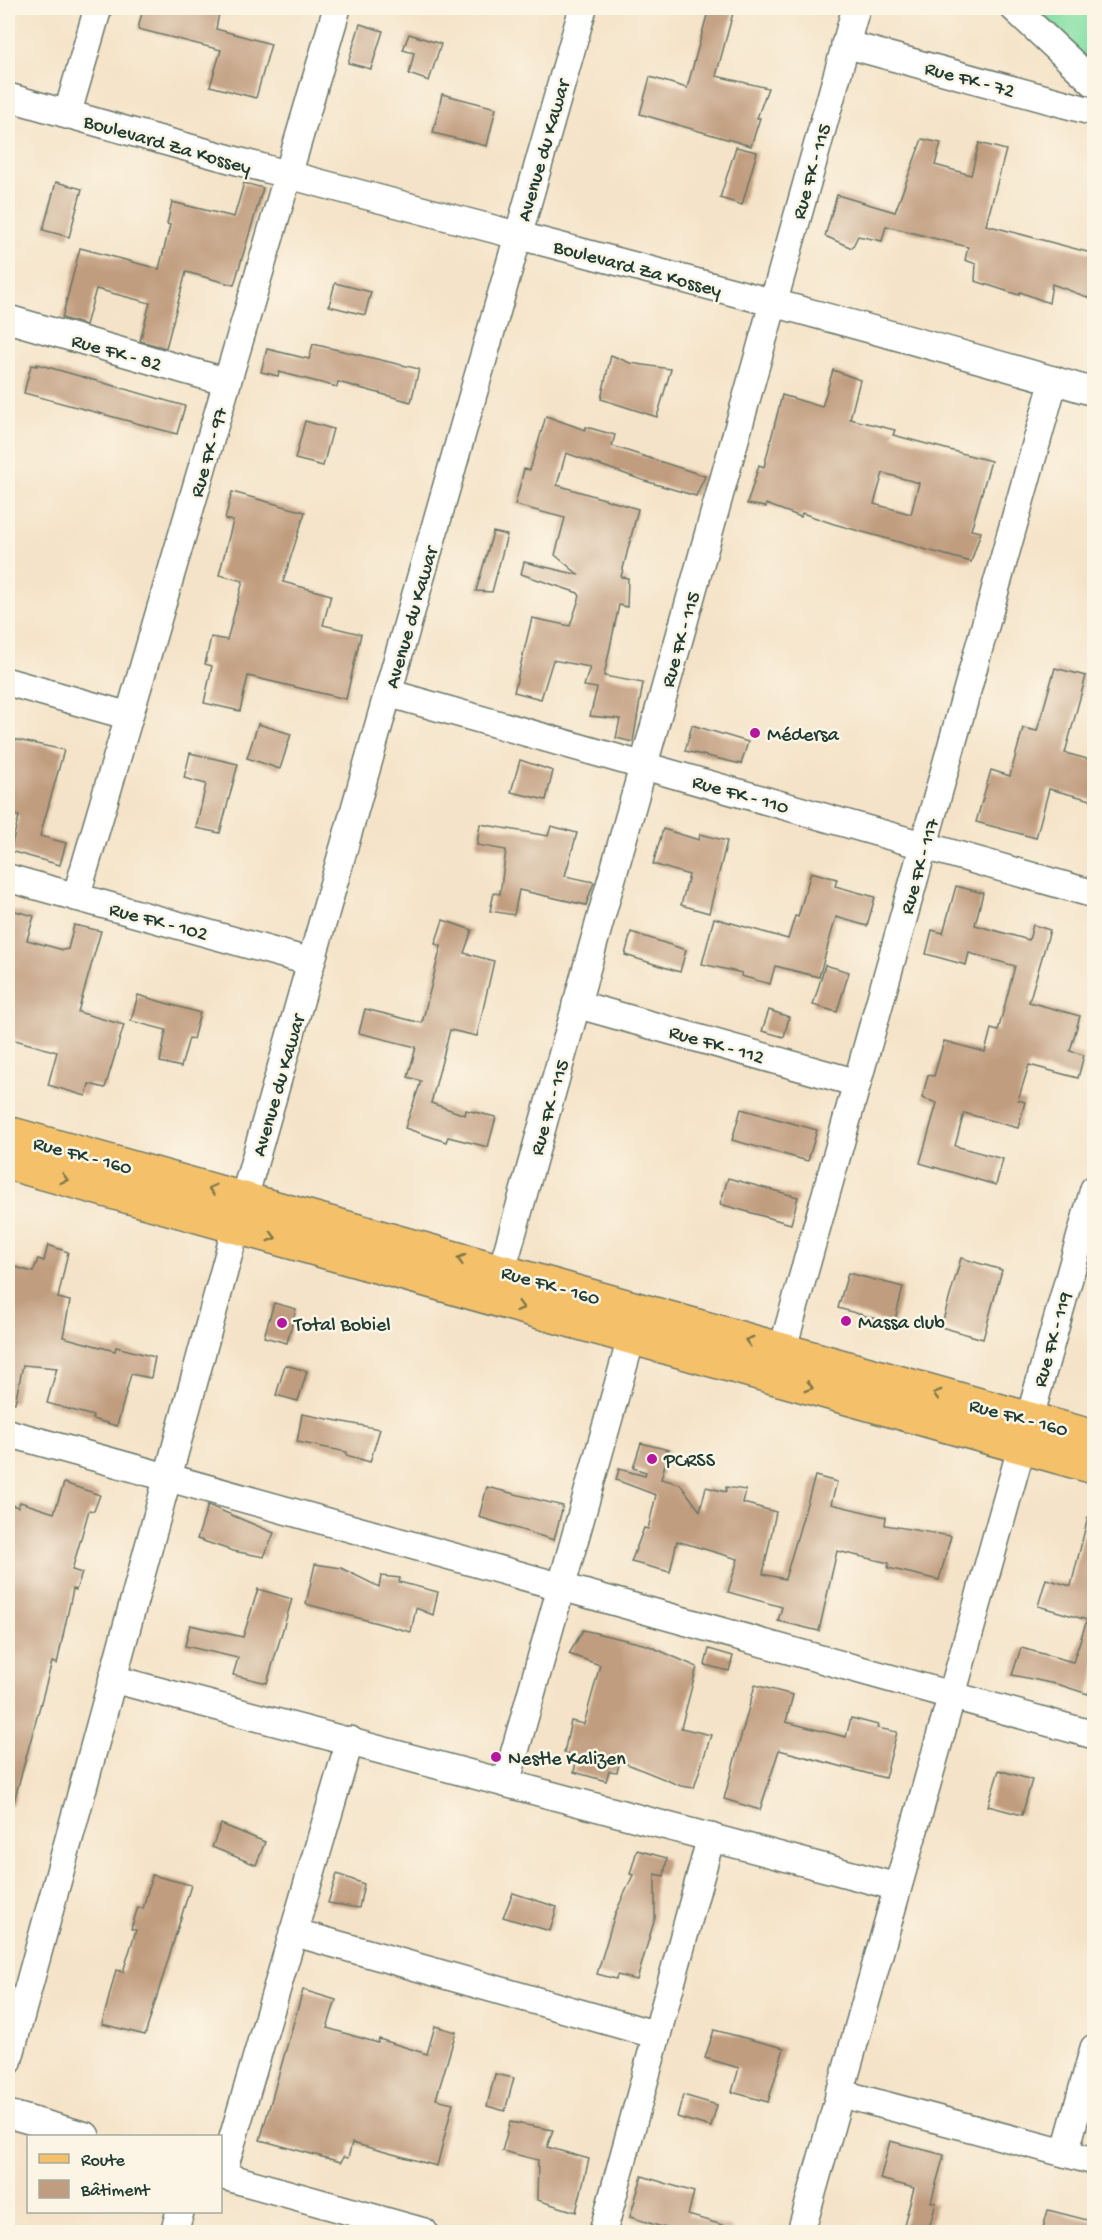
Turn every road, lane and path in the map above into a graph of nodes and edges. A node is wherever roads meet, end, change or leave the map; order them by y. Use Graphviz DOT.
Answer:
graph roads {
  1 [pos="98,8"];
  2 [pos="337,8"];
  3 [pos="583,8"];
  4 [pos="856,8"];
  5 [pos="1014,8"];
  6 [pos="845,44"];
  7 [pos="1095,83"];
  8 [pos="8,97"];
  9 [pos="1095,112"];
  10 [pos="67,115"];
  11 [pos="288,176"];
  12 [pos="518,235"];
  13 [pos="773,302"];
  14 [pos="8,319"];
  15 [pos="1054,381"];
  16 [pos="227,382"];
  17 [pos="1095,392"];
  18 [pos="8,682"];
  19 [pos="388,693"];
  20 [pos="129,716"];
  21 [pos="644,765"];
  22 [pos="924,845"];
  23 [pos="8,878"];
  24 [pos="1095,894"];
  25 [pos="76,897"];
  26 [pos="311,962"];
  27 [pos="576,1004"];
  28 [pos="857,1083"];
  29 [pos="8,1133"];
  30 [pos="8,1163"];
  31 [pos="1095,1189"];
  32 [pos="240,1212"];
  33 [pos="502,1270"];
  34 [pos="631,1339"];
  35 [pos="782,1351"];
  36 [pos="8,1432"];
  37 [pos="1024,1433"];
  38 [pos="1095,1437"];
  39 [pos="1095,1467"];
  40 [pos="168,1477"];
  41 [pos="562,1586"];
  42 [pos="112,1679"];
  43 [pos="951,1694"];
  44 [pos="1095,1735"];
  45 [pos="350,1740"];
  46 [pos="506,1783"];
  47 [pos="711,1837"];
  48 [pos="897,1887"];
  49 [pos="293,1932"];
  50 [pos="657,2035"];
  51 [pos="1095,2048"];
  52 [pos="8,2062"];
  53 [pos="839,2093"];
  54 [pos="8,2114"];
  55 [pos="82,2135"];
  56 [pos="1065,2153"];
  57 [pos="1095,2161"];
  58 [pos="222,2172"];
  59 [pos="222,2175"];
  60 [pos="179,2213"];
  61 [pos="174,2232"];
  62 [pos="424,2232"];
  63 [pos="603,2232"];
  64 [pos="801,2232"];
  1 -- 10 [label="street"];
  2 -- 11 [label="street, Rue FK - 97"];
  3 -- 12 [label="street, Avenue du Kawar"];
  4 -- 6 [label="street, Rue FK - 115"];
  5 -- 7 [label="street"];
  6 -- 9 [label="street, Rue FK - 72"];
  6 -- 13 [label="street, Rue FK - 115"];
  8 -- 10 [label="street, Boulevard Za Kossey"];
  10 -- 11 [label="street, Boulevard Za Kossey"];
  11 -- 12 [label="street, Boulevard Za Kossey"];
  11 -- 16 [label="street, Rue FK - 97"];
  12 -- 13 [label="street, Boulevard Za Kossey"];
  12 -- 19 [label="street, Avenue du Kawar"];
  13 -- 15 [label="street, Boulevard Za Kossey"];
  13 -- 21 [label="street, Rue FK - 115"];
  14 -- 16 [label="street, Rue FK - 82"];
  15 -- 17 [label="street, Boulevard Za Kossey"];
  15 -- 22 [label="street, Rue FK - 117"];
  16 -- 20 [label="street, Rue FK - 97"];
  18 -- 20 [label="street"];
  19 -- 21 [label="street, Rue FK - 110"];
  19 -- 26 [label="street, Avenue du Kawar"];
  20 -- 25 [label="street, Rue FK - 97"];
  21 -- 22 [label="street, Rue FK - 110"];
  21 -- 27 [label="street, Rue FK - 115"];
  22 -- 24 [label="street, Rue FK - 110"];
  22 -- 28 [label="street, Rue FK - 117"];
  23 -- 25 [label="street, Rue FK - 102"];
  25 -- 26 [label="street, Rue FK - 102"];
  26 -- 32 [label="street, Avenue du Kawar"];
  27 -- 28 [label="street, Rue FK - 112"];
  27 -- 33 [label="street, Rue FK - 115"];
  28 -- 35 [label="street, Rue FK - 117"];
  32 -- 29 [label="main road, Rue FK - 160, one-way"];
  30 -- 32 [label="main road, Rue FK - 160, one-way"];
  31 -- 37 [label="street, Rue FK - 119"];
  33 -- 32 [label="main road, Rue FK - 160, one-way"];
  32 -- 34 [label="main road, Rue FK - 160, one-way"];
  32 -- 40 [label="street, Avenue du Kawar"];
  35 -- 33 [label="main road, Rue FK - 160, one-way"];
  34 -- 37 [label="main road, Rue FK - 160, one-way"];
  34 -- 41 [label="street"];
  37 -- 35 [label="main road, Rue FK - 160, one-way"];
  36 -- 40 [label="street"];
  37 -- 38 [label="main road, Rue FK - 160"];
  37 -- 39 [label="main road, Rue FK - 160"];
  37 -- 43 [label="street, Rue FK - 119"];
  40 -- 41 [label="street"];
  40 -- 42 [label="street, Avenue du Kawar"];
  41 -- 43 [label="street"];
  41 -- 46 [label="street"];
  42 -- 45 [label="street"];
  42 -- 52 [label="street, Avenue du Kawar"];
  43 -- 44 [label="street"];
  43 -- 48 [label="street, Rue FK - 119"];
  45 -- 46 [label="street"];
  45 -- 49 [label="street"];
  46 -- 47 [label="street"];
  47 -- 48 [label="street"];
  47 -- 50 [label="street"];
  48 -- 53 [label="street, Rue FK - 119"];
  49 -- 50 [label="street"];
  49 -- 58 [label="street"];
  50 -- 63 [label="street"];
  51 -- 56 [label="street"];
  53 -- 56 [label="street"];
  53 -- 64 [label="street, Rue FK - 119"];
  54 -- 55 [label="street"];
  56 -- 57 [label="street"];
  59 -- 62 [label="street"];
  60 -- 61 [label="street"];
}
